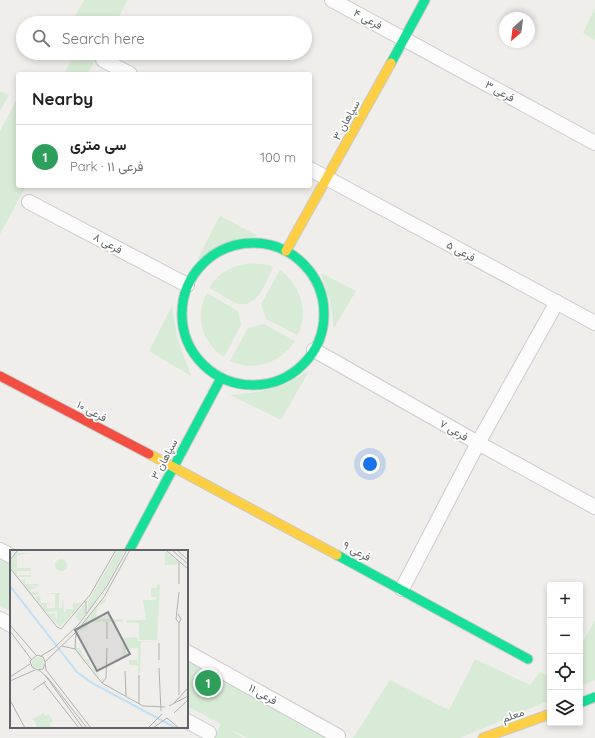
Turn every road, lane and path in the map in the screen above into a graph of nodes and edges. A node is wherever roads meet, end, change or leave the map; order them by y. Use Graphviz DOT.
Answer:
graph roads {
  1 [pos="332,0"];
  2 [pos="425,0"];
  3 [pos="404,39"];
  4 [pos="103,60"];
  5 [pos="126,72"];
  6 [pos="595,143"];
  7 [pos="312,170"];
  8 [pos="327,178"];
  9 [pos="29,202"];
  10 [pos="286,251"];
  11 [pos="187,285"];
  12 [pos="557,302"];
  13 [pos="595,323"];
  14 [pos="314,350"];
  15 [pos="0,376"];
  16 [pos="221,378"];
  17 [pos="478,443"];
  18 [pos="174,467"];
  19 [pos="595,507"];
  20 [pos="0,550"];
  21 [pos="130,550"];
  22 [pos="10,555"];
  23 [pos="402,589"];
  24 [pos="0,619"];
  25 [pos="10,624"];
  26 [pos="188,653"];
  27 [pos="528,659"];
  28 [pos="595,697"];
  29 [pos="583,702"];
  30 [pos="547,715"];
  31 [pos="188,722"];
  32 [pos="209,733"];
  33 [pos="338,736"];
  34 [pos="484,738"];
  1 -- 3 [label="street, فرعی ۴"];
  2 -- 3 [label="street, سپاهان ۳"];
  3 -- 6 [label="street, فرعی ۳"];
  3 -- 8 [label="street, سپاهان ۳"];
  4 -- 5 [label="street"];
  7 -- 8 [label="street, فرعی ۵"];
  8 -- 10 [label="street, سپاهان ۳"];
  8 -- 12 [label="street, فرعی ۵"];
  9 -- 11 [label="street, فرعی ۸"];
  10 -- 11 [label="street"];
  10 -- 14 [label="street"];
  11 -- 16 [label="street"];
  12 -- 13 [label="street, فرعی ۵"];
  12 -- 17 [label="street"];
  14 -- 16 [label="street"];
  14 -- 17 [label="street, فرعی ۷"];
  15 -- 18 [label="street, فرعی ۱۰"];
  16 -- 18 [label="street, سپاهان ۳"];
  17 -- 19 [label="street, فرعی ۷"];
  17 -- 23 [label="street"];
  18 -- 21 [label="street, سپاهان ۳"];
  18 -- 23 [label="street, فرعی ۹"];
  20 -- 22 [label="street"];
  23 -- 27 [label="street, فرعی ۹"];
  24 -- 25 [label="street"];
  26 -- 33 [label="street, فرعی ۱۱"];
  28 -- 29 [label="street"];
  30 -- 34 [label="street, معلم"];
  31 -- 32 [label="street"];
}
